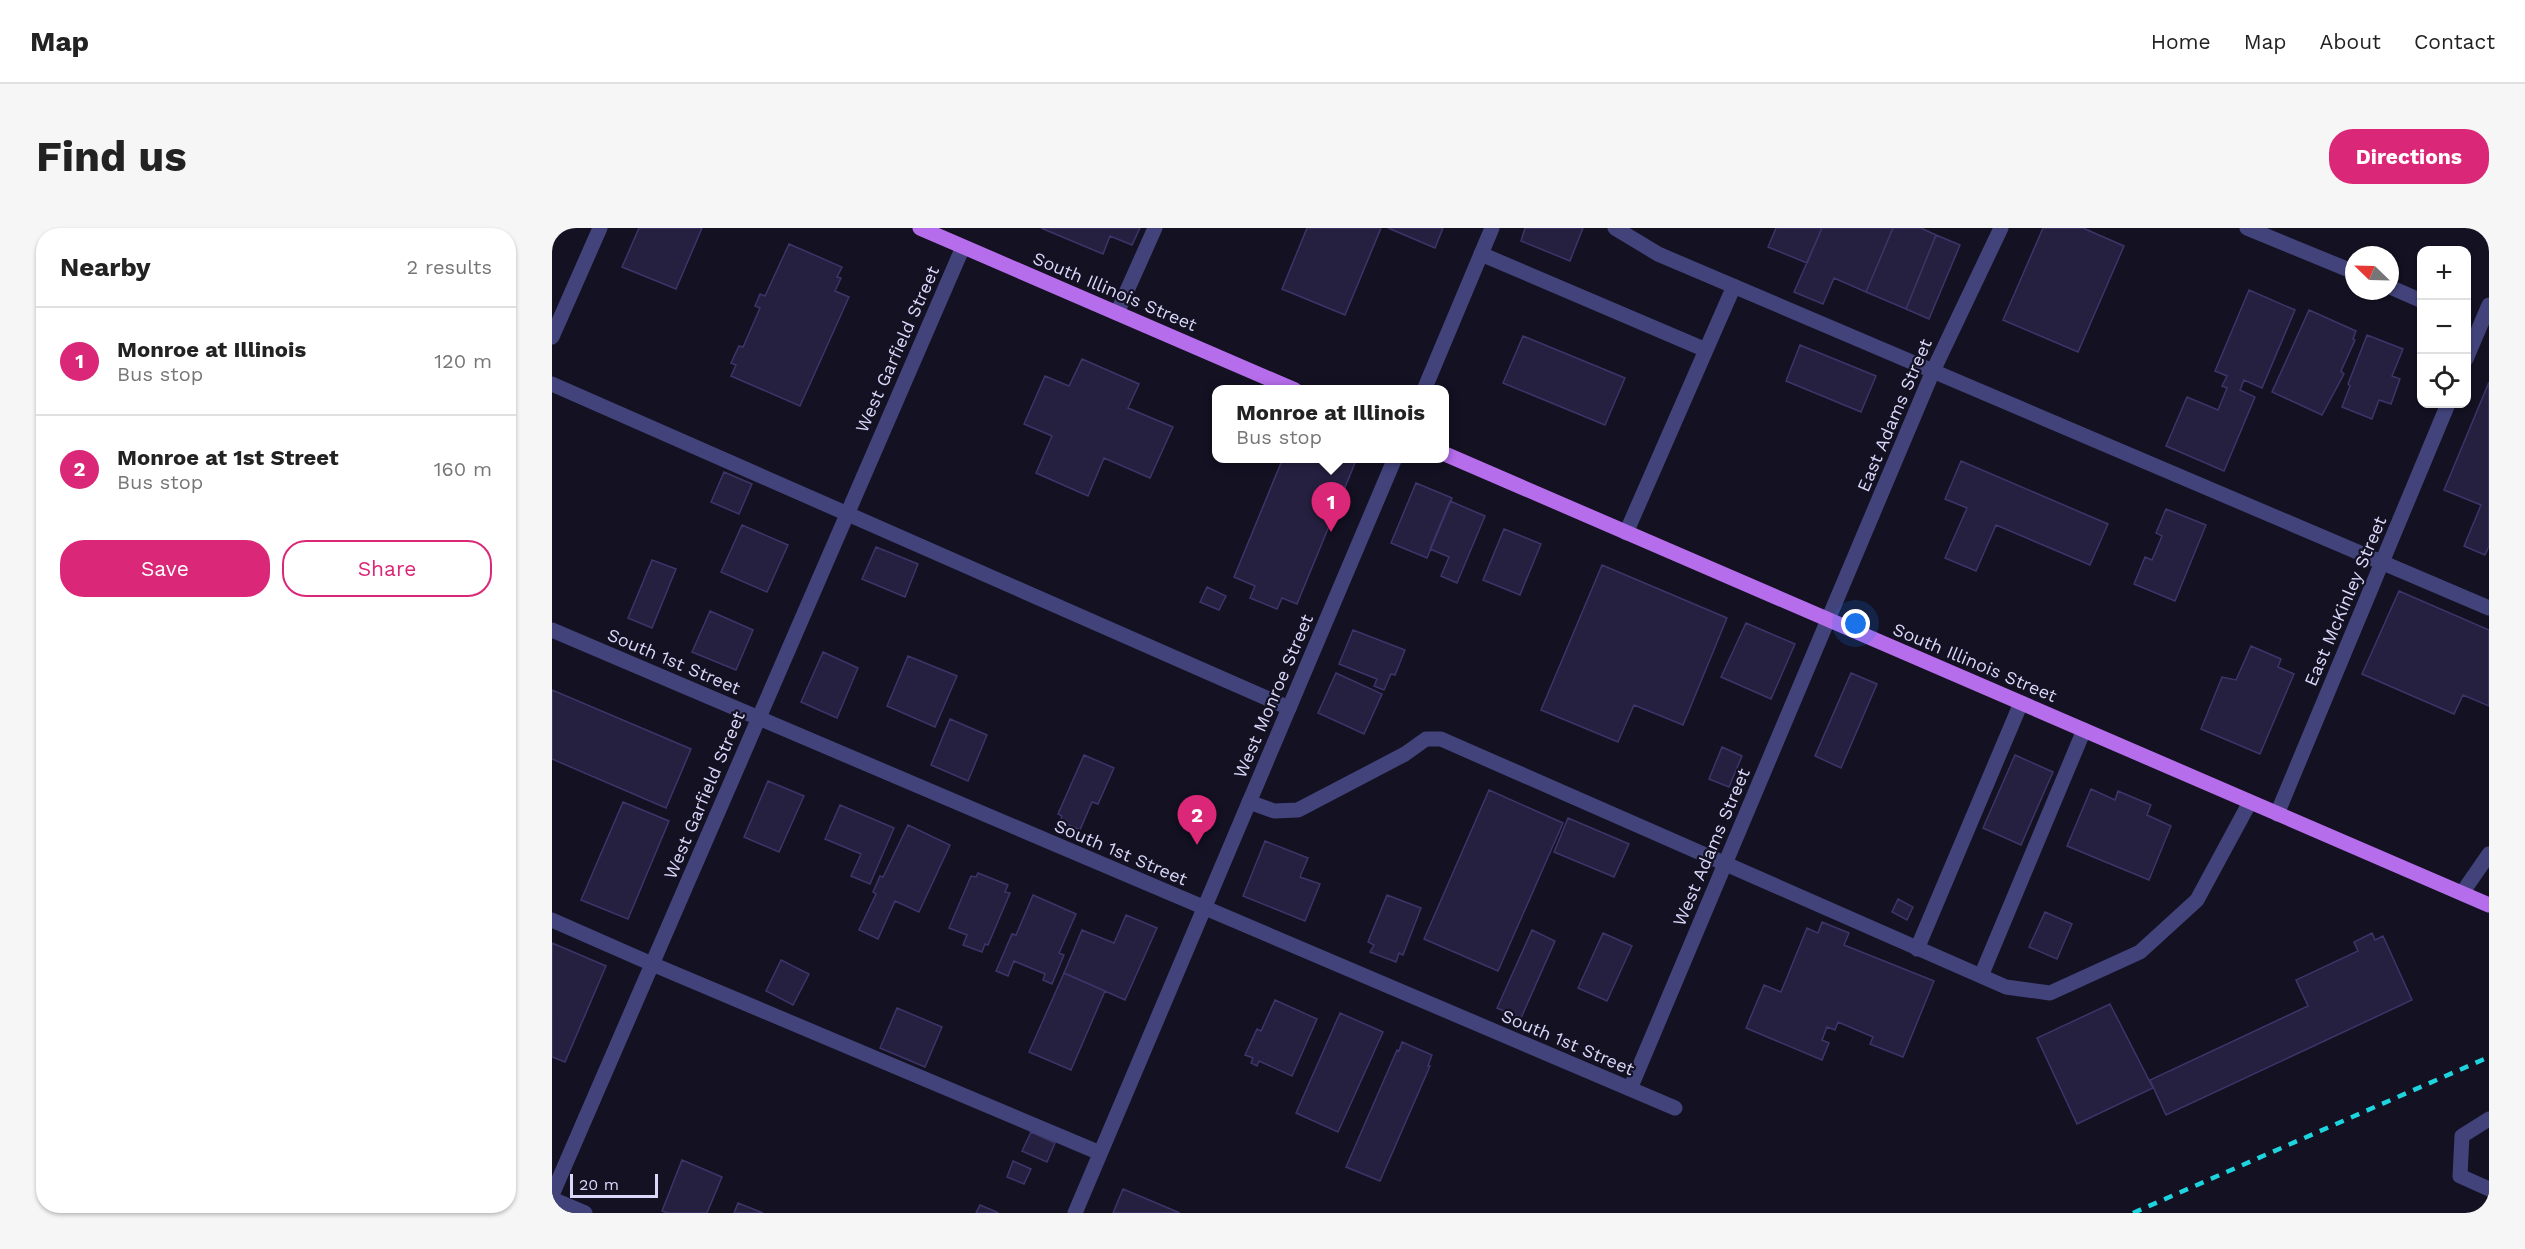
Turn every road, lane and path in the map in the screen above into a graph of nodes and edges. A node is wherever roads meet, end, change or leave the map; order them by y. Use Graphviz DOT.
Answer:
graph roads {
  1 [pos="600,228"];
  2 [pos="920,228"];
  3 [pos="1155,228"];
  4 [pos="1492,228"];
  5 [pos="1615,228"];
  6 [pos="2001,228"];
  7 [pos="2247,228"];
  8 [pos="963,247"];
  9 [pos="1481,254"];
  10 [pos="2345,268"];
  11 [pos="1734,286"];
  12 [pos="2399,291"];
  13 [pos="2419,300"];
  14 [pos="2489,305"];
  15 [pos="1117,313"];
  16 [pos="2479,324"];
  17 [pos="552,337"];
  18 [pos="1706,350"];
  19 [pos="2468,354"];
  20 [pos="1933,371"];
  21 [pos="552,384"];
  22 [pos="1283,385"];
  23 [pos="1426,385"];
  24 [pos="2446,408"];
  25 [pos="1449,456"];
  26 [pos="1393,463"];
  27 [pos="846,512"];
  28 [pos="1626,533"];
  29 [pos="2383,563"];
  30 [pos="2489,608"];
  31 [pos="1829,620"];
  32 [pos="552,630"];
  33 [pos="2021,703"];
  34 [pos="1289,708"];
  35 [pos="758,719"];
  36 [pos="2084,730"];
  37 [pos="1249,802"];
  38 [pos="2250,802"];
  39 [pos="2277,814"];
  40 [pos="2489,854"];
  41 [pos="1724,865"];
  42 [pos="2462,893"];
  43 [pos="2489,905"];
  44 [pos="1204,908"];
  45 [pos="552,920"];
  46 [pos="1917,949"];
  47 [pos="652,964"];
  48 [pos="1981,976"];
  49 [pos="1630,1089"];
  50 [pos="1675,1108"];
  51 [pos="2489,1119"];
  52 [pos="1100,1153"];
  53 [pos="2489,1189"];
  54 [pos="552,1197"];
  55 [pos="585,1213"];
  56 [pos="1075,1213"];
  1 -- 17 [label="street"];
  2 -- 8 [label="main road, South Illinois Street"];
  3 -- 15 [label="street"];
  4 -- 9 [label="street"];
  5 -- 11 [label="street"];
  6 -- 20 [label="street, East Adams Street"];
  7 -- 10 [label="street"];
  8 -- 15 [label="main road, South Illinois Street"];
  8 -- 27 [label="street, West Garfield Street"];
  9 -- 18 [label="street"];
  9 -- 23 [label="street"];
  11 -- 18 [label="street"];
  11 -- 20 [label="street"];
  12 -- 13 [label="street"];
  14 -- 16 [label="street"];
  15 -- 22 [label="main road, South Illinois Street"];
  16 -- 19 [label="street"];
  18 -- 28 [label="street"];
  20 -- 29 [label="street"];
  20 -- 31 [label="street, East Adams Street"];
  21 -- 27 [label="street"];
  24 -- 29 [label="street, East McKinley Street"];
  25 -- 28 [label="main road, South Illinois Street"];
  26 -- 34 [label="street, West Monroe Street"];
  27 -- 34 [label="street"];
  27 -- 35 [label="street, West Garfield Street"];
  28 -- 31 [label="main road, South Illinois Street"];
  29 -- 30 [label="street"];
  29 -- 39 [label="street, East McKinley Street"];
  31 -- 33 [label="main road, South Illinois Street"];
  31 -- 41 [label="street, West Adams Street"];
  32 -- 35 [label="street, South 1st Street"];
  33 -- 36 [label="main road, South Illinois Street"];
  33 -- 46 [label="street"];
  34 -- 37 [label="street, West Monroe Street"];
  35 -- 44 [label="street, South 1st Street"];
  35 -- 47 [label="street, West Garfield Street"];
  36 -- 38 [label="main road, South Illinois Street"];
  36 -- 48 [label="street"];
  37 -- 41 [label="street"];
  37 -- 44 [label="street, West Monroe Street"];
  38 -- 39 [label="main road, South Illinois Street"];
  38 -- 48 [label="street"];
  39 -- 42 [label="main road, South Illinois Street"];
  40 -- 42 [label="street"];
  41 -- 46 [label="street"];
  41 -- 49 [label="street, West Adams Street"];
  42 -- 43 [label="main road, South Illinois Street"];
  44 -- 49 [label="street, South 1st Street"];
  44 -- 52 [label="street, West Monroe Street"];
  45 -- 47 [label="street"];
  46 -- 48 [label="street"];
  47 -- 52 [label="street"];
  47 -- 54 [label="street, West Garfield Street"];
  49 -- 50 [label="street, South 1st Street"];
  51 -- 53 [label="street"];
  52 -- 56 [label="street, West Monroe Street"];
  54 -- 55 [label="street"];
}
